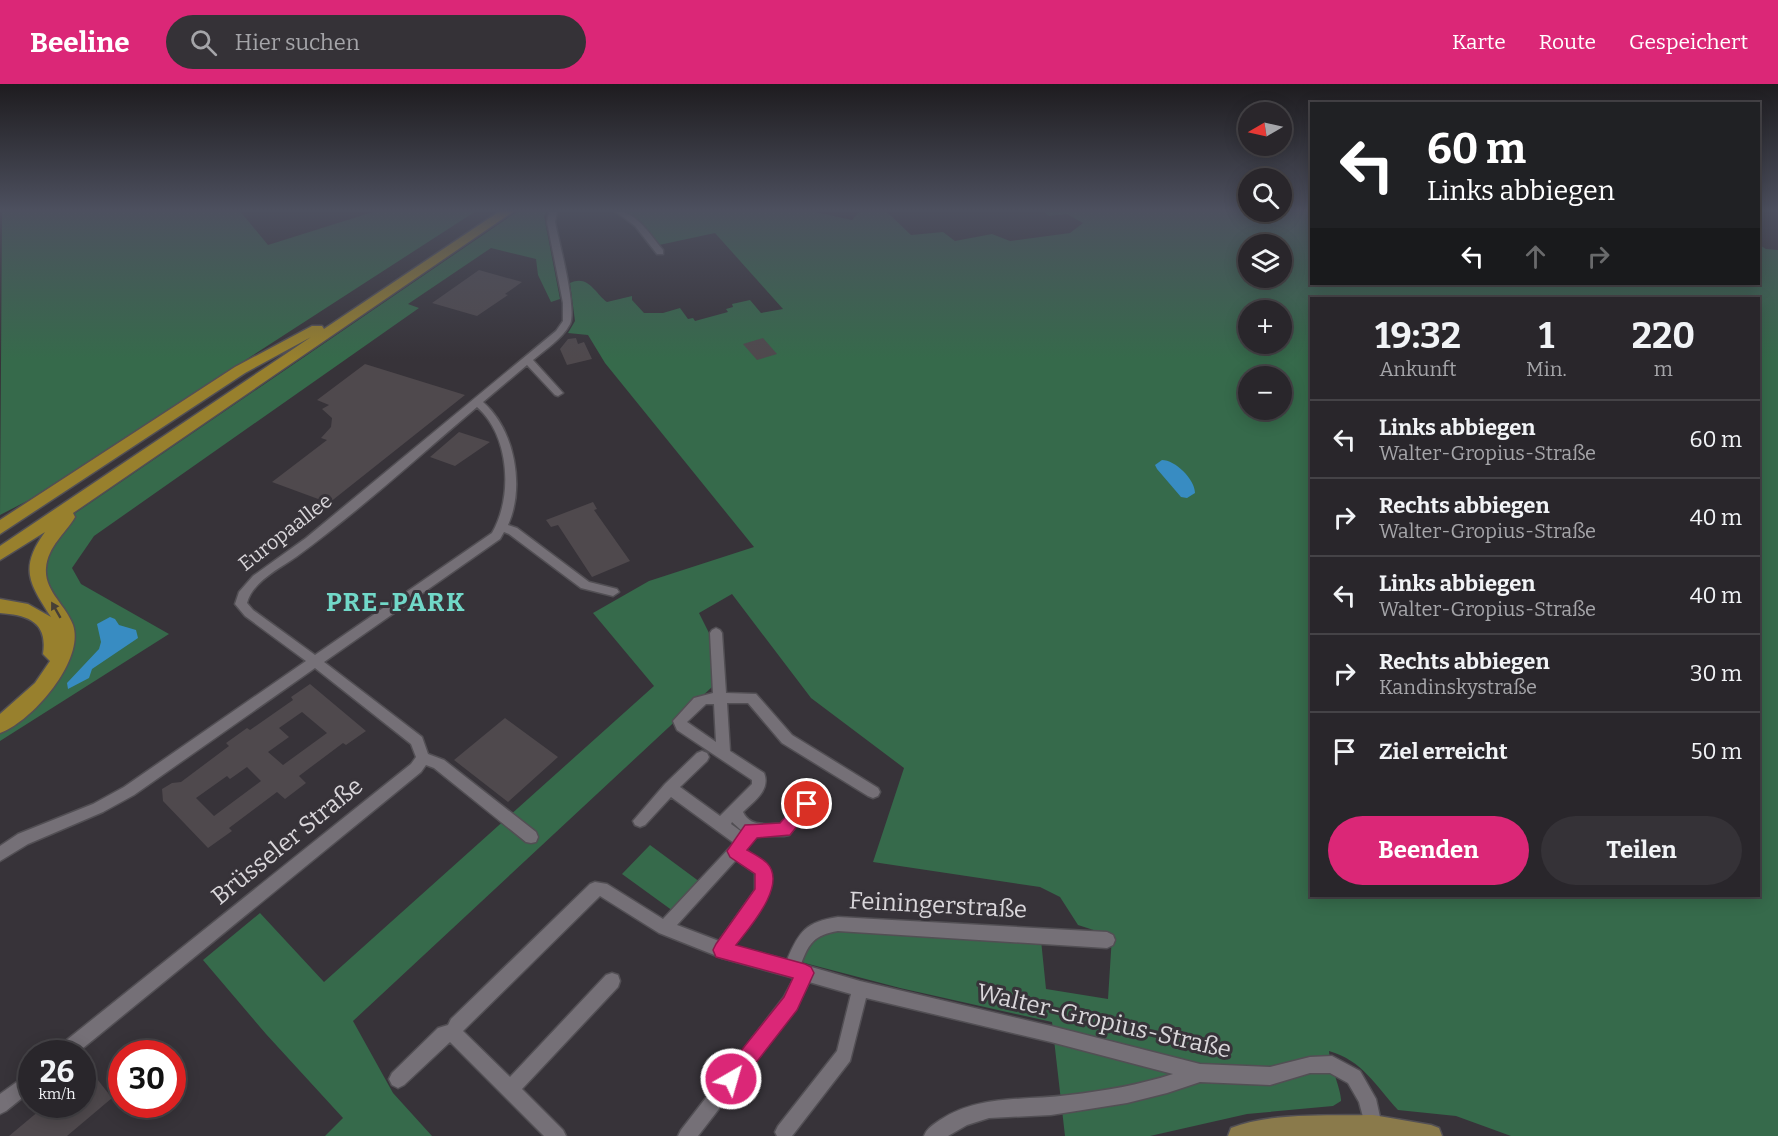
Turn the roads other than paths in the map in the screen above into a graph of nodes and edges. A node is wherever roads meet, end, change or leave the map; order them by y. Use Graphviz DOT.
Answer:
graph roads {
  1 [pos="422,260"];
  2 [pos="435,260"];
  3 [pos="558,260"];
  4 [pos="324,326"];
  5 [pos="528,360"];
  6 [pos="558,393"];
  7 [pos="478,402"];
  8 [pos="107,481"];
  9 [pos="40,501"];
  10 [pos="0,521"];
  11 [pos="0,528"];
  12 [pos="503,528"];
  13 [pos="0,540"];
  14 [pos="0,554"];
  15 [pos="613,592"];
  16 [pos="0,606"];
  17 [pos="716,633"];
  18 [pos="314,662"];
  19 [pos="721,698"];
  20 [pos="0,717"];
  21 [pos="0,725"];
  22 [pos="724,755"];
  23 [pos="702,757"];
  24 [pos="423,758"];
  25 [pos="670,788"];
  26 [pos="873,792"];
  27 [pos="807,804"];
  28 [pos="736,810"];
  29 [pos="640,821"];
  30 [pos="720,824"];
  31 [pos="531,837"];
  32 [pos="744,841"];
  33 [pos="2,848"];
  34 [pos="664,928"];
  35 [pos="1107,940"];
  36 [pos="722,950"];
  37 [pos="798,971"];
  38 [pos="612,981"];
  39 [pos="860,989"];
  40 [pos="453,1033"];
  41 [pos="80,1040"];
  42 [pos="1200,1073"];
  43 [pos="398,1079"];
  44 [pos="18,1090"];
  45 [pos="510,1090"];
  46 [pos="0,1105"];
  47 [pos="1373,1126"];
  48 [pos="784,1132"];
  49 [pos="557,1136"];
  50 [pos="687,1136"];
  51 [pos="933,1136"];
  52 [pos="1239,1136"];
  53 [pos="1431,1136"];
  1 -- 4 [label="highway"];
  2 -- 8 [label="highway"];
  3 -- 5 [label="street, Europaallee"];
  4 -- 9 [label="highway"];
  4 -- 13 [label="highway"];
  5 -- 6 [label="street"];
  5 -- 7 [label="street, Europaallee"];
  7 -- 12 [label="street"];
  7 -- 18 [label="street, Europaallee"];
  8 -- 14 [label="highway"];
  21 -- 8 [label="highway, one-way"];
  9 -- 10 [label="highway"];
  9 -- 11 [label="highway"];
  12 -- 15 [label="street"];
  12 -- 18 [label="street"];
  16 -- 20 [label="highway"];
  17 -- 19 [label="street"];
  18 -- 24 [label="street"];
  18 -- 33 [label="street"];
  19 -- 22 [label="street"];
  19 -- 22 [label="street"];
  19 -- 26 [label="street"];
  22 -- 28 [label="street"];
  23 -- 25 [label="street"];
  24 -- 31 [label="street"];
  24 -- 41 [label="street, Brüsseler Straße"];
  25 -- 29 [label="street"];
  25 -- 30 [label="street"];
  27 -- 32 [label="street"];
  28 -- 30 [label="street"];
  28 -- 32 [label="street"];
  30 -- 32 [label="street"];
  32 -- 34 [label="street"];
  32 -- 36 [label="street"];
  34 -- 36 [label="street, Walter-Gropius-Straße"];
  34 -- 40 [label="street, Walter-Gropius-Straße"];
  35 -- 37 [label="street, Feiningerstraße"];
  36 -- 37 [label="street, Walter-Gropius-Straße"];
  37 -- 39 [label="street, Walter-Gropius-Straße"];
  37 -- 50 [label="street, Feiningerstraße"];
  38 -- 45 [label="street"];
  39 -- 42 [label="street, Walter-Gropius-Straße"];
  39 -- 48 [label="street"];
  40 -- 43 [label="street"];
  40 -- 45 [label="street"];
  42 -- 47 [label="street, Walter-Gropius-Straße"];
  42 -- 51 [label="street"];
  44 -- 46 [label="street"];
  45 -- 49 [label="street"];
  47 -- 52 [label="main road"];
  47 -- 53 [label="main road"];
}
